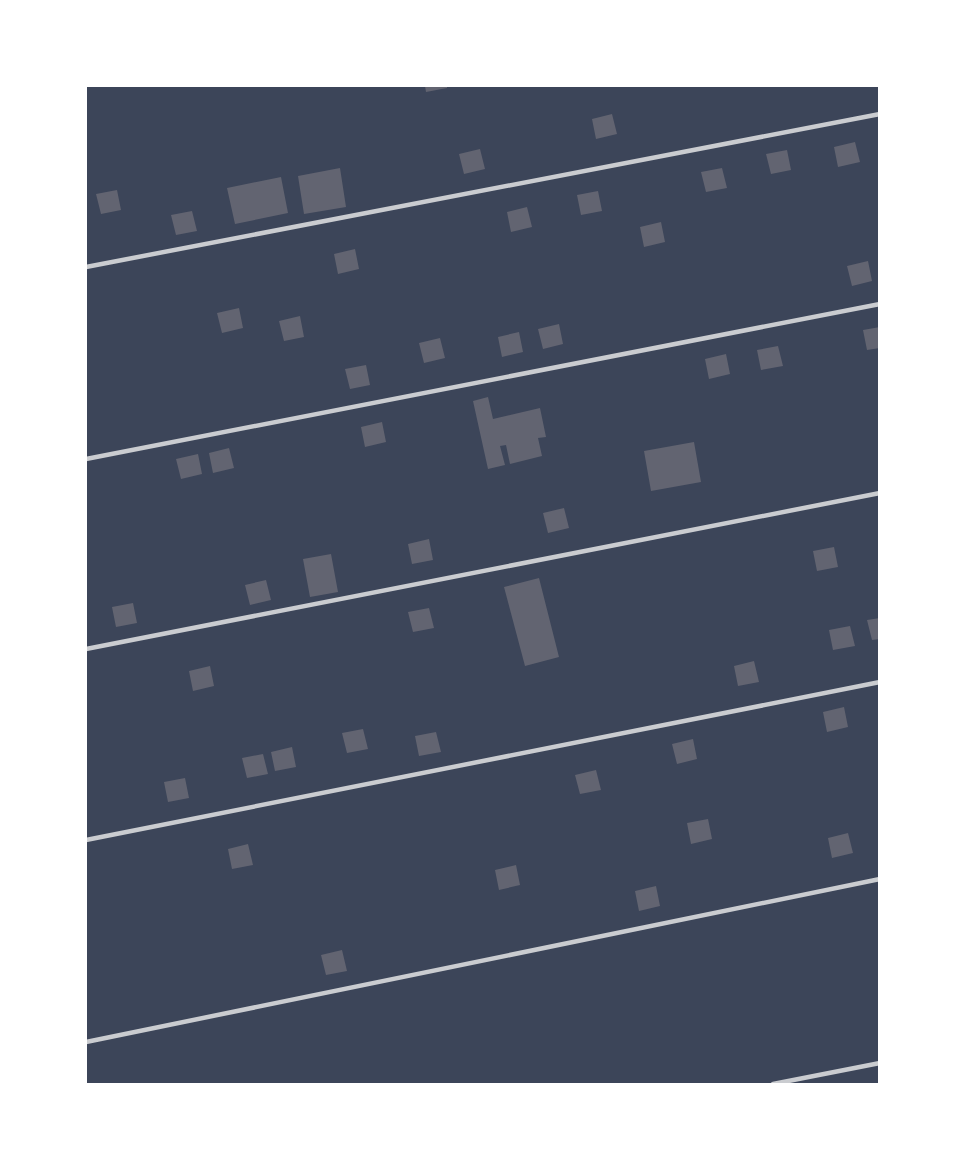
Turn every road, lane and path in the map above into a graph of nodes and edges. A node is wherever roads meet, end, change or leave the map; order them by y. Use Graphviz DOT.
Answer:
graph roads {
  1 [pos="879,114"];
  2 [pos="86,267"];
  3 [pos="879,304"];
  4 [pos="86,459"];
  5 [pos="879,493"];
  6 [pos="86,649"];
  7 [pos="879,682"];
  8 [pos="86,840"];
  9 [pos="879,879"];
  10 [pos="86,1042"];
  11 [pos="879,1063"];
  12 [pos="773,1084"];
  1 -- 2 [label="lane"];
  3 -- 4 [label="lane"];
  5 -- 6 [label="lane"];
  7 -- 8 [label="lane"];
  9 -- 10 [label="lane"];
  11 -- 12 [label="lane"];
}
